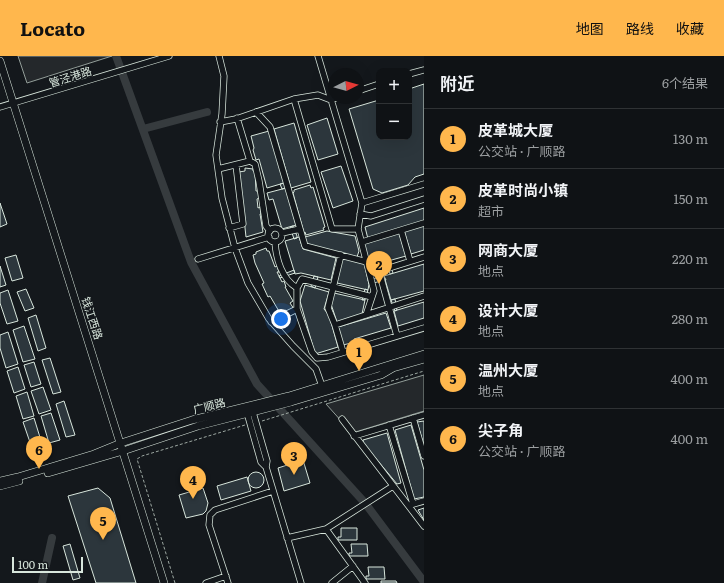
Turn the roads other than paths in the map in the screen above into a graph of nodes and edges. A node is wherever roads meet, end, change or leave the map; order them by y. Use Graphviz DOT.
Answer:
graph roads {
  1 [pos="169,56"];
  2 [pos="219,56"];
  3 [pos="318,56"];
  4 [pos="0,61"];
  5 [pos="424,70"];
  6 [pos="412,73"];
  7 [pos="328,83"];
  8 [pos="376,85"];
  9 [pos="364,89"];
  10 [pos="328,97"];
  11 [pos="294,99"];
  12 [pos="13,103"];
  13 [pos="335,104"];
  14 [pos="0,107"];
  15 [pos="256,112"];
  16 [pos="237,118"];
  17 [pos="220,122"];
  18 [pos="250,161"];
  19 [pos="236,165"];
  20 [pos="218,169"];
  21 [pos="424,184"];
  22 [pos="424,199"];
  23 [pos="362,203"];
  24 [pos="360,214"];
  25 [pos="424,223"];
  26 [pos="229,228"];
  27 [pos="358,228"];
  28 [pos="300,229"];
  29 [pos="401,230"];
  30 [pos="270,231"];
  31 [pos="282,234"];
  32 [pos="269,237"];
  33 [pos="275,242"];
  34 [pos="362,242"];
  35 [pos="235,248"];
  36 [pos="341,255"];
  37 [pos="424,257"];
  38 [pos="198,259"];
  39 [pos="410,261"];
  40 [pos="367,262"];
  41 [pos="379,271"];
  42 [pos="370,274"];
  43 [pos="333,287"];
  44 [pos="297,288"];
  45 [pos="424,296"];
  46 [pos="372,297"];
  47 [pos="389,308"];
  48 [pos="297,309"];
  49 [pos="366,315"];
  50 [pos="271,322"];
  51 [pos="335,325"];
  52 [pos="424,328"];
  53 [pos="397,336"];
  54 [pos="343,352"];
  55 [pos="424,354"];
  56 [pos="424,359"];
  57 [pos="322,386"];
  58 [pos="290,399"];
  59 [pos="253,409"];
  60 [pos="424,415"];
  61 [pos="413,418"];
  62 [pos="342,419"];
  63 [pos="389,425"];
  64 [pos="354,436"];
  65 [pos="121,442"];
  66 [pos="123,451"];
  67 [pos="424,456"];
  68 [pos="0,481"];
  69 [pos="0,486"];
  70 [pos="392,486"];
  71 [pos="273,491"];
  72 [pos="424,501"];
  73 [pos="410,505"];
  74 [pos="424,526"];
  75 [pos="326,529"];
  76 [pos="287,538"];
  77 [pos="353,566"];
  78 [pos="226,576"];
  79 [pos="164,583"];
  80 [pos="206,583"];
  81 [pos="228,583"];
  82 [pos="301,583"];
  83 [pos="332,583"];
  84 [pos="365,583"];
  1 -- 12 [label="street, 管泾港路"];
  2 -- 17 [label="street"];
  3 -- 7 [label="street"];
  4 -- 12 [label="main road, 钱江西路"];
  5 -- 6 [label="street"];
  8 -- 9 [label="street"];
  10 -- 11 [label="street"];
  11 -- 15 [label="street"];
  11 -- 27 [label="street"];
  12 -- 14 [label="street, 管泾港路"];
  12 -- 65 [label="main road, 钱江西路"];
  13 -- 23 [label="street"];
  15 -- 16 [label="street"];
  15 -- 28 [label="street"];
  16 -- 17 [label="street"];
  16 -- 18 [label="street"];
  17 -- 20 [label="street"];
  18 -- 19 [label="street"];
  18 -- 30 [label="street"];
  19 -- 20 [label="street"];
  19 -- 26 [label="street"];
  20 -- 26 [label="street"];
  21 -- 23 [label="street"];
  22 -- 24 [label="street"];
  23 -- 24 [label="street"];
  24 -- 27 [label="street"];
  25 -- 29 [label="street"];
  26 -- 35 [label="street"];
  27 -- 34 [label="street"];
  28 -- 31 [label="street"];
  28 -- 36 [label="street"];
  29 -- 34 [label="street"];
  29 -- 39 [label="street"];
  30 -- 31 [label="street"];
  30 -- 32 [label="street"];
  31 -- 33 [label="street"];
  32 -- 33 [label="street"];
  32 -- 35 [label="street"];
  33 -- 44 [label="street"];
  34 -- 40 [label="street"];
  35 -- 38 [label="street"];
  35 -- 50 [label="street"];
  36 -- 40 [label="street"];
  36 -- 43 [label="street"];
  37 -- 39 [label="street"];
  39 -- 41 [label="street"];
  40 -- 42 [label="street"];
  41 -- 42 [label="street"];
  41 -- 47 [label="street"];
  42 -- 46 [label="street"];
  43 -- 44 [label="street"];
  43 -- 46 [label="street"];
  43 -- 51 [label="street"];
  44 -- 48 [label="street"];
  45 -- 47 [label="street"];
  46 -- 49 [label="street"];
  47 -- 49 [label="street"];
  47 -- 53 [label="street"];
  48 -- 50 [label="street"];
  48 -- 54 [label="street"];
  49 -- 51 [label="street"];
  50 -- 57 [label="street"];
  51 -- 54 [label="street"];
  52 -- 53 [label="street"];
  53 -- 54 [label="street"];
  55 -- 57 [label="main road, 广顺路"];
  56 -- 58 [label="main road, 广顺路"];
  57 -- 58 [label="main road, 广顺路"];
  58 -- 59 [label="main road, 广顺路"];
  59 -- 65 [label="main road, 广顺路"];
  59 -- 66 [label="main road, 广顺路"];
  59 -- 71 [label="street"];
  60 -- 61 [label="street"];
  61 -- 63 [label="street"];
  61 -- 67 [label="street"];
  62 -- 64 [label="street"];
  63 -- 64 [label="street"];
  63 -- 73 [label="street"];
  64 -- 70 [label="street"];
  65 -- 66 [label="main road, 钱江西路"];
  65 -- 68 [label="main road, 广顺路"];
  66 -- 69 [label="main road, 广顺路"];
  66 -- 79 [label="main road, 钱江西路"];
  70 -- 73 [label="street"];
  70 -- 75 [label="street"];
  71 -- 76 [label="street"];
  71 -- 78 [label="street"];
  72 -- 73 [label="street"];
  73 -- 74 [label="street"];
  75 -- 76 [label="street"];
  75 -- 77 [label="street"];
  76 -- 82 [label="street"];
  77 -- 83 [label="street"];
  77 -- 84 [label="street"];
  78 -- 80 [label="street"];
  78 -- 81 [label="street"];
}
